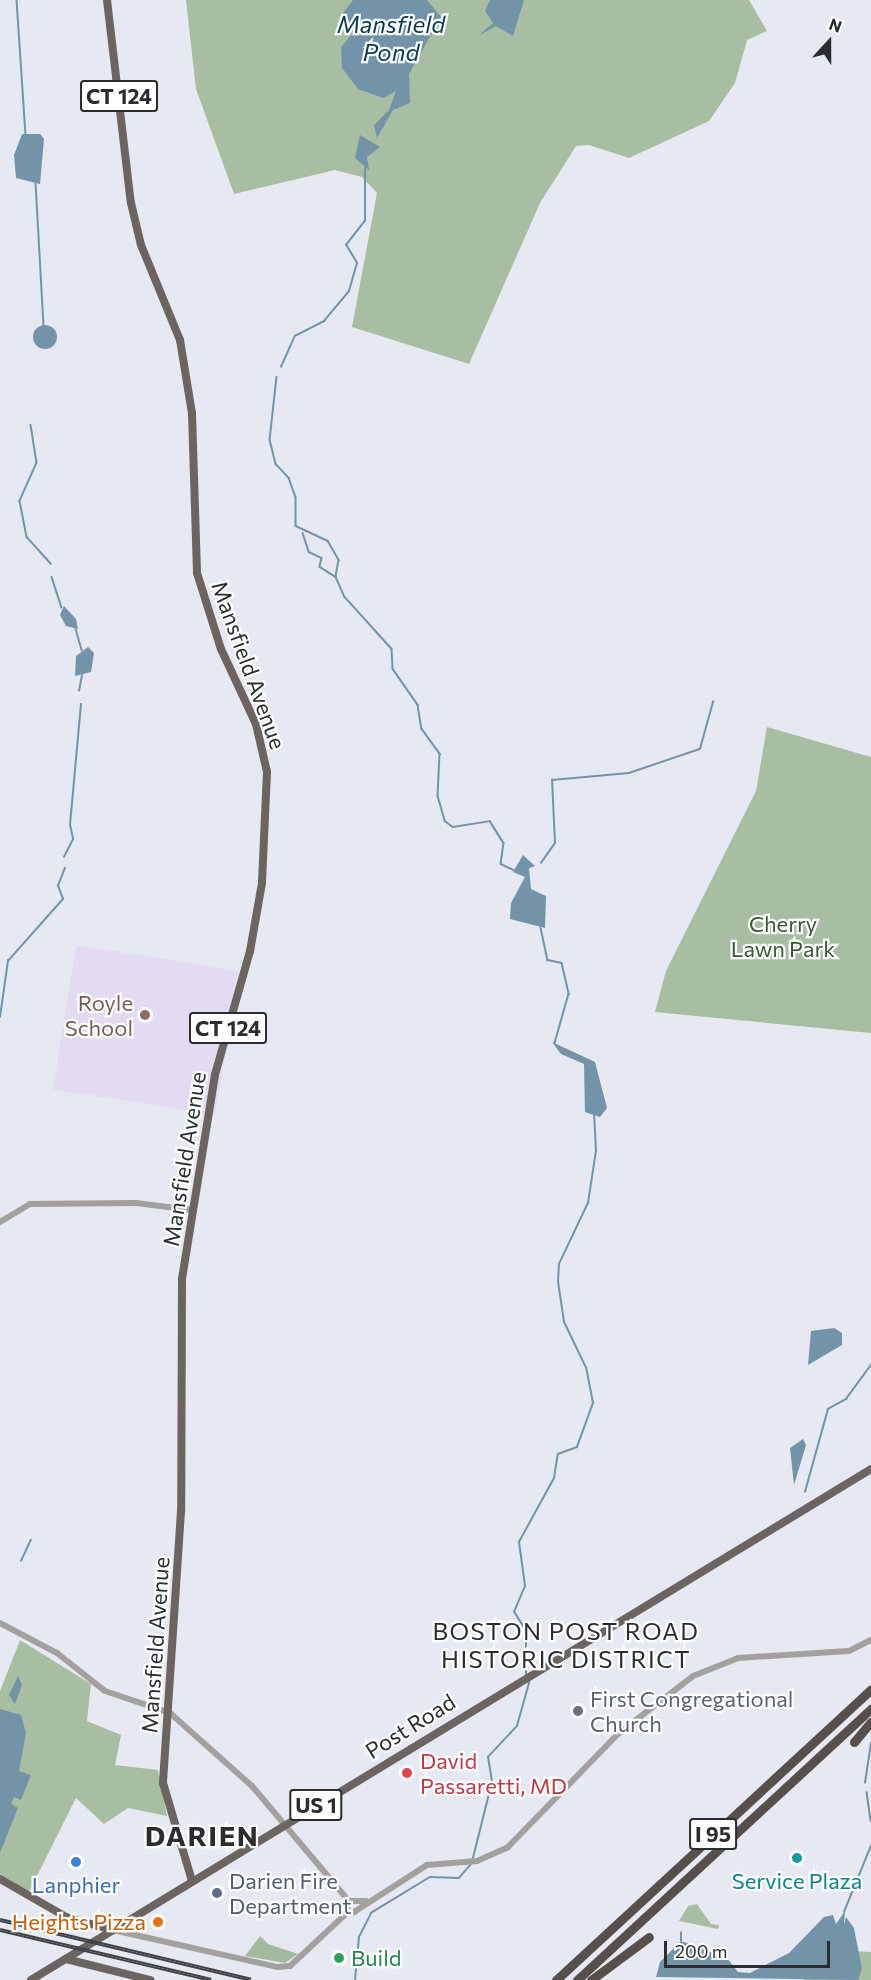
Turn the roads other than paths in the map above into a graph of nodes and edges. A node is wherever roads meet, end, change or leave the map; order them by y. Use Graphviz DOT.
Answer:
graph roads {
  1 [pos="107,0"];
  2 [pos="192,1210"];
  3 [pos="0,1222"];
  4 [pos="871,1469"];
  5 [pos="0,1623"];
  6 [pos="871,1640"];
  7 [pos="871,1689"];
  8 [pos="871,1708"];
  9 [pos="170,1713"];
  10 [pos="871,1722"];
  11 [pos="854,1742"];
  12 [pos="285,1825"];
  13 [pos="0,1878"];
  14 [pos="192,1881"];
  15 [pos="351,1901"];
  16 [pos="366,1901"];
  17 [pos="357,1908"];
  18 [pos="348,1912"];
  19 [pos="113,1930"];
  20 [pos="649,1937"];
  21 [pos="66,1959"];
  22 [pos="35,1979"];
  23 [pos="150,1980"];
  24 [pos="556,1980"];
  25 [pos="578,1980"];
  26 [pos="591,1980"];
  1 -- 2 [label="main road, Mansfield Avenue / CT 124"];
  2 -- 3 [label="street"];
  2 -- 9 [label="main road, Mansfield Avenue / CT 124"];
  4 -- 12 [label="main road, Post Road / US 1"];
  5 -- 9 [label="street"];
  6 -- 16 [label="street"];
  7 -- 24 [label="highway, I 95"];
  8 -- 25 [label="highway, I 95"];
  9 -- 12 [label="street"];
  9 -- 14 [label="main road, Mansfield Avenue / CT 124"];
  10 -- 11 [label="highway"];
  12 -- 14 [label="main road, Post Road / US 1"];
  12 -- 15 [label="street"];
  13 -- 19 [label="main road"];
  14 -- 19 [label="main road, Post Road / US 1"];
  15 -- 16 [label="street"];
  15 -- 17 [label="street"];
  15 -- 18 [label="street"];
  16 -- 17 [label="street"];
  17 -- 18 [label="street"];
  18 -- 19 [label="street"];
  19 -- 21 [label="main road, Post Road / US 1"];
  20 -- 26 [label="highway"];
  21 -- 22 [label="main road, Post Road / US 1"];
  21 -- 23 [label="main road"];
}
